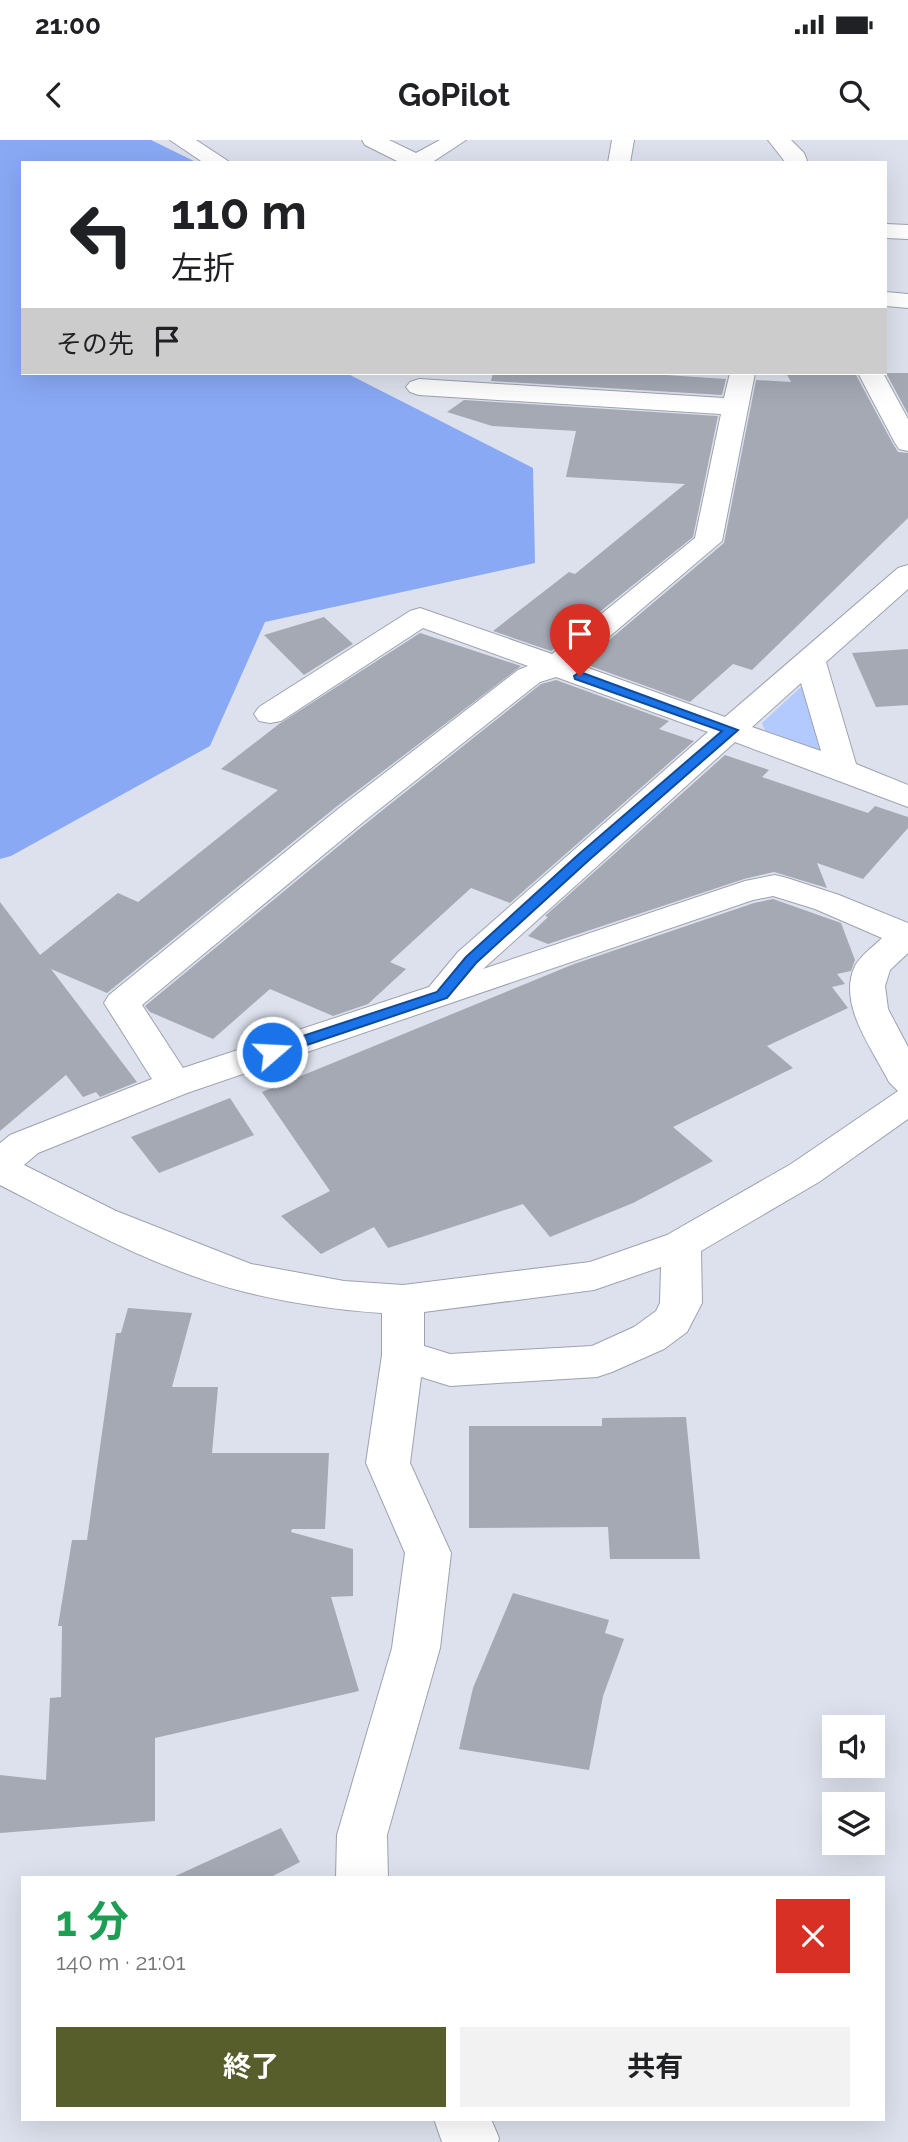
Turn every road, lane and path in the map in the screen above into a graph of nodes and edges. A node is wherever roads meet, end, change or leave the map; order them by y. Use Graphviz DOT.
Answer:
graph roads {
  1 [pos="181,140"];
  2 [pos="373,140"];
  3 [pos="455,140"];
  4 [pos="623,140"];
  5 [pos="779,140"];
  6 [pos="217,161"];
  7 [pos="411,161"];
  8 [pos="418,161"];
  9 [pos="619,161"];
  10 [pos="797,161"];
  11 [pos="887,231"];
  12 [pos="908,232"];
  13 [pos="887,299"];
  14 [pos="908,301"];
  15 [pos="741,375"];
  16 [pos="871,375"];
  17 [pos="419,387"];
  18 [pos="736,407"];
  19 [pos="908,443"];
  20 [pos="908,574"];
  21 [pos="810,660"];
  22 [pos="555,667"];
  23 [pos="270,714"];
  24 [pos="731,730"];
  25 [pos="842,770"];
  26 [pos="908,797"];
  27 [pos="906,935"];
  28 [pos="442,995"];
  29 [pos="908,1082"];
  30 [pos="174,1084"];
  31 [pos="908,1101"];
  32 [pos="0,1166"];
  33 [pos="681,1245"];
  34 [pos="403,1300"];
  35 [pos="403,1355"];
  36 [pos="362,1876"];
  37 [pos="463,2121"];
  38 [pos="470,2142"];
  1 -- 6 [label="street"];
  2 -- 7 [label="street"];
  3 -- 8 [label="street"];
  4 -- 9 [label="street"];
  5 -- 10 [label="street"];
  11 -- 12 [label="street"];
  13 -- 14 [label="street"];
  15 -- 18 [label="street"];
  16 -- 19 [label="street"];
  17 -- 18 [label="street"];
  18 -- 22 [label="street"];
  20 -- 21 [label="street"];
  21 -- 24 [label="street"];
  21 -- 25 [label="street"];
  22 -- 23 [label="street"];
  22 -- 24 [label="street"];
  22 -- 30 [label="street"];
  24 -- 25 [label="street"];
  24 -- 28 [label="street"];
  25 -- 26 [label="street"];
  27 -- 28 [label="street"];
  27 -- 29 [label="street"];
  28 -- 30 [label="street"];
  30 -- 32 [label="street"];
  31 -- 33 [label="street"];
  32 -- 34 [label="street"];
  33 -- 34 [label="street"];
  33 -- 35 [label="street"];
  34 -- 35 [label="street"];
  35 -- 36 [label="street"];
  37 -- 38 [label="street"];
}
